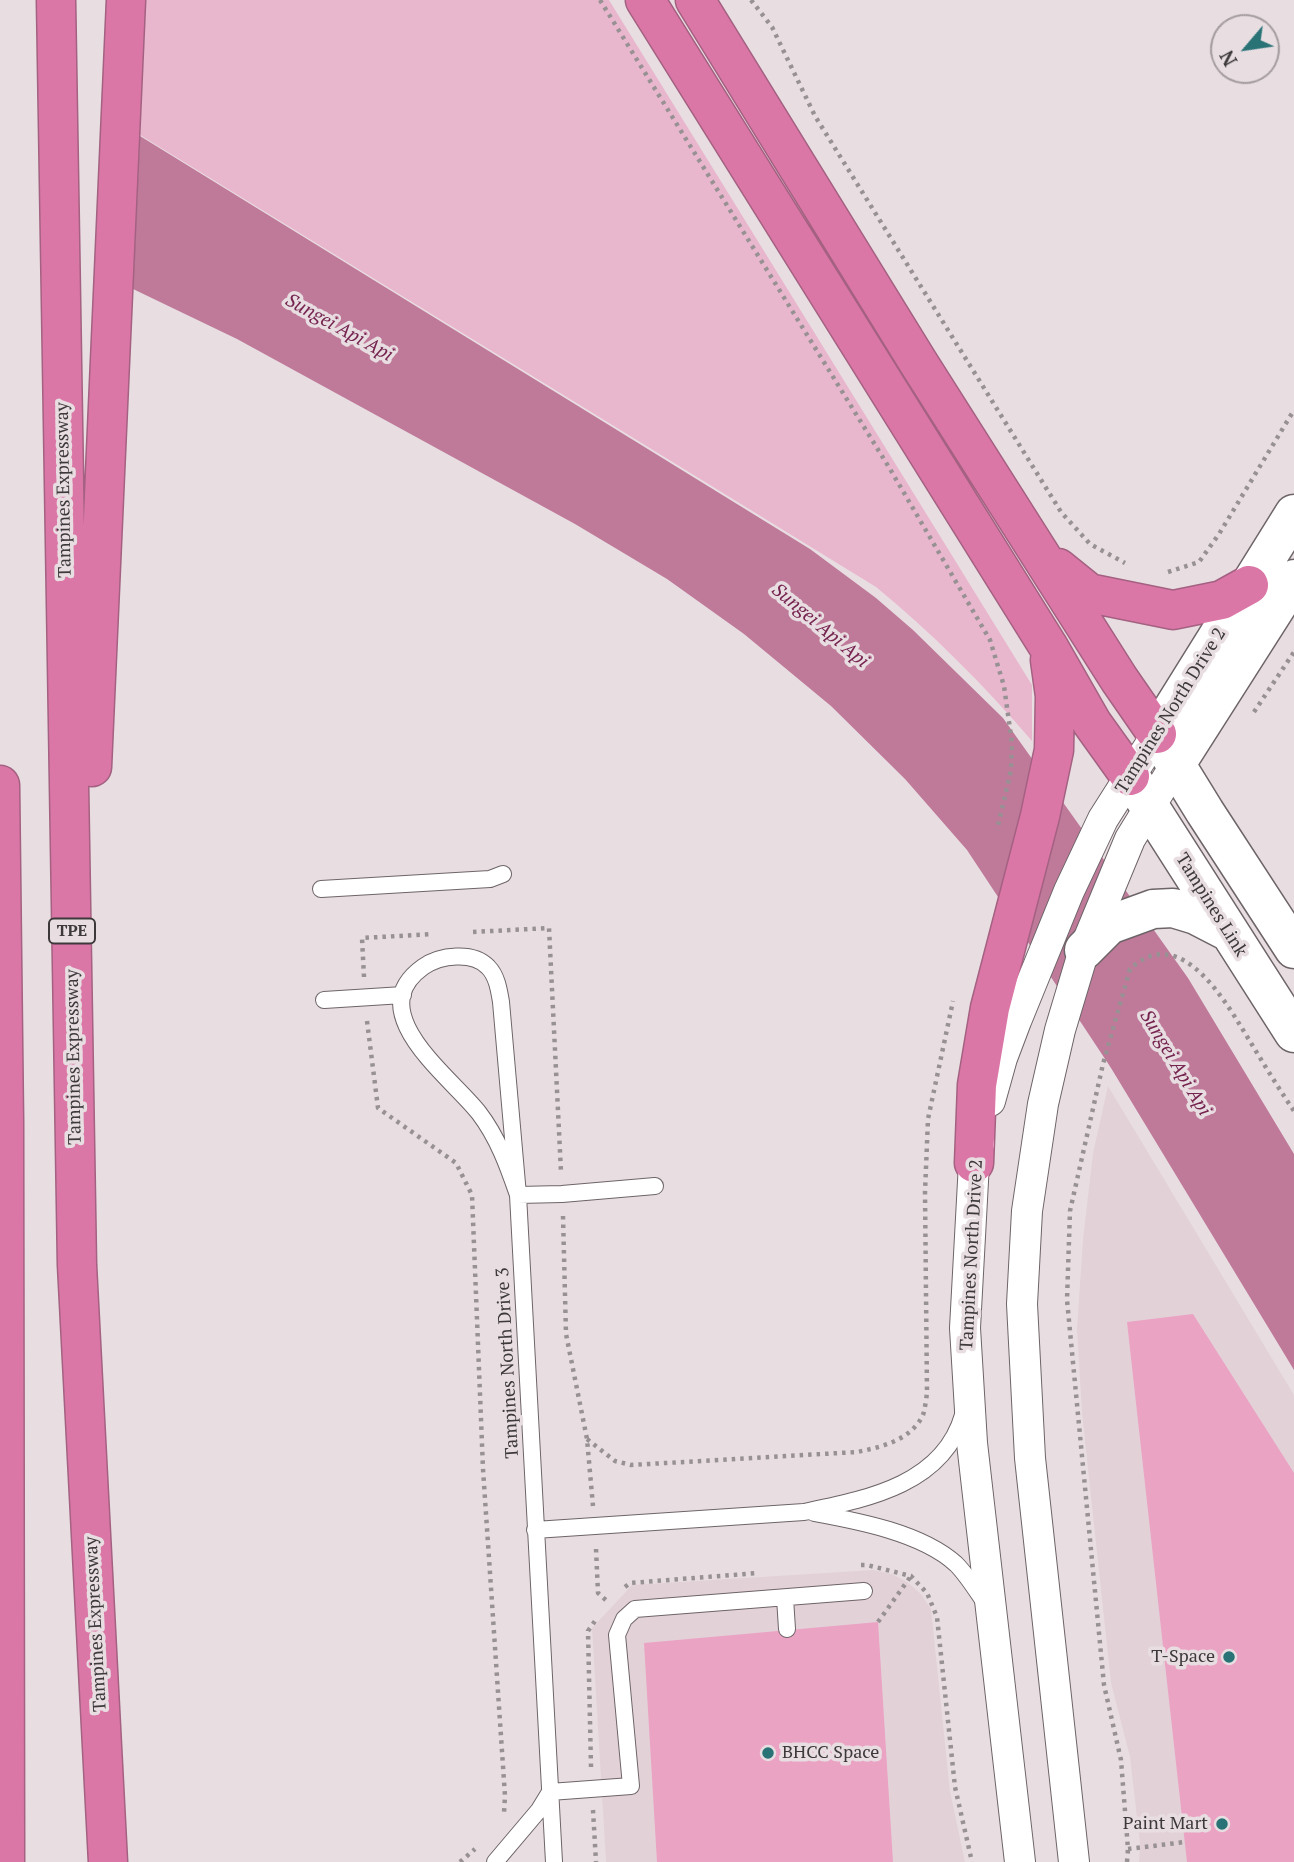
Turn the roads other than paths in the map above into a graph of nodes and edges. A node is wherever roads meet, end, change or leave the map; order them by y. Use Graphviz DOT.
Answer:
graph roads {
  1 [pos="56,0"];
  2 [pos="126,0"];
  3 [pos="645,0"];
  4 [pos="695,0"];
  5 [pos="1294,514"];
  6 [pos="1043,555"];
  7 [pos="1294,579"];
  8 [pos="1249,585"];
  9 [pos="1048,646"];
  10 [pos="1166,749"];
  11 [pos="0,785"];
  12 [pos="1139,791"];
  13 [pos="503,874"];
  14 [pos="321,889"];
  15 [pos="1227,930"];
  16 [pos="1294,949"];
  17 [pos="1084,950"];
  18 [pos="403,995"];
  19 [pos="324,1000"];
  20 [pos="1294,1033"];
  21 [pos="75,1100"];
  22 [pos="974,1163"];
  23 [pos="655,1186"];
  24 [pos="518,1195"];
  25 [pos="4,1268"];
  26 [pos="0,1325"];
  27 [pos="969,1394"];
  28 [pos="804,1512"];
  29 [pos="536,1530"];
  30 [pos="864,1591"];
  31 [pos="785,1598"];
  32 [pos="989,1609"];
  33 [pos="788,1629"];
  34 [pos="550,1792"];
  35 [pos="5,1862"];
  36 [pos="108,1862"];
  37 [pos="495,1862"];
  38 [pos="554,1862"];
  39 [pos="1020,1862"];
  40 [pos="1074,1862"];
  1 -- 21 [label="highway, Tampines Expressway / TPE"];
  2 -- 21 [label="highway"];
  3 -- 9 [label="highway"];
  4 -- 6 [label="highway"];
  5 -- 8 [label="street, Tampines North Drive 2"];
  6 -- 8 [label="highway"];
  6 -- 10 [label="highway"];
  7 -- 10 [label="street, Tampines North Drive 2"];
  8 -- 10 [label="street, Tampines North Drive 2"];
  9 -- 12 [label="highway"];
  9 -- 22 [label="highway"];
  10 -- 12 [label="street, Tampines North Drive 2"];
  10 -- 16 [label="street"];
  11 -- 25 [label="highway"];
  12 -- 15 [label="street, Tampines Link"];
  12 -- 17 [label="street, Tampines North Drive 2"];
  12 -- 22 [label="street, Tampines North Drive 2"];
  13 -- 14 [label="lane"];
  15 -- 17 [label="street"];
  15 -- 20 [label="street, Tampines Link"];
  17 -- 40 [label="street, Tampines North Drive 2"];
  18 -- 19 [label="lane"];
  18 -- 24 [label="lane, Tampines North Drive 3"];
  18 -- 24 [label="lane, Tampines North Drive 3"];
  21 -- 36 [label="highway, Tampines Expressway / TPE"];
  22 -- 27 [label="street, Tampines North Drive 2"];
  23 -- 24 [label="lane"];
  24 -- 29 [label="lane, Tampines North Drive 3"];
  25 -- 26 [label="highway"];
  25 -- 35 [label="highway"];
  27 -- 28 [label="lane"];
  27 -- 32 [label="street, Tampines North Drive 2"];
  28 -- 29 [label="lane"];
  28 -- 32 [label="lane"];
  29 -- 34 [label="lane, Tampines North Drive 3"];
  30 -- 31 [label="lane"];
  31 -- 33 [label="lane"];
  31 -- 34 [label="lane"];
  32 -- 39 [label="street, Tampines North Drive 2"];
  34 -- 37 [label="lane"];
  34 -- 38 [label="lane, Tampines North Drive 3"];
}
